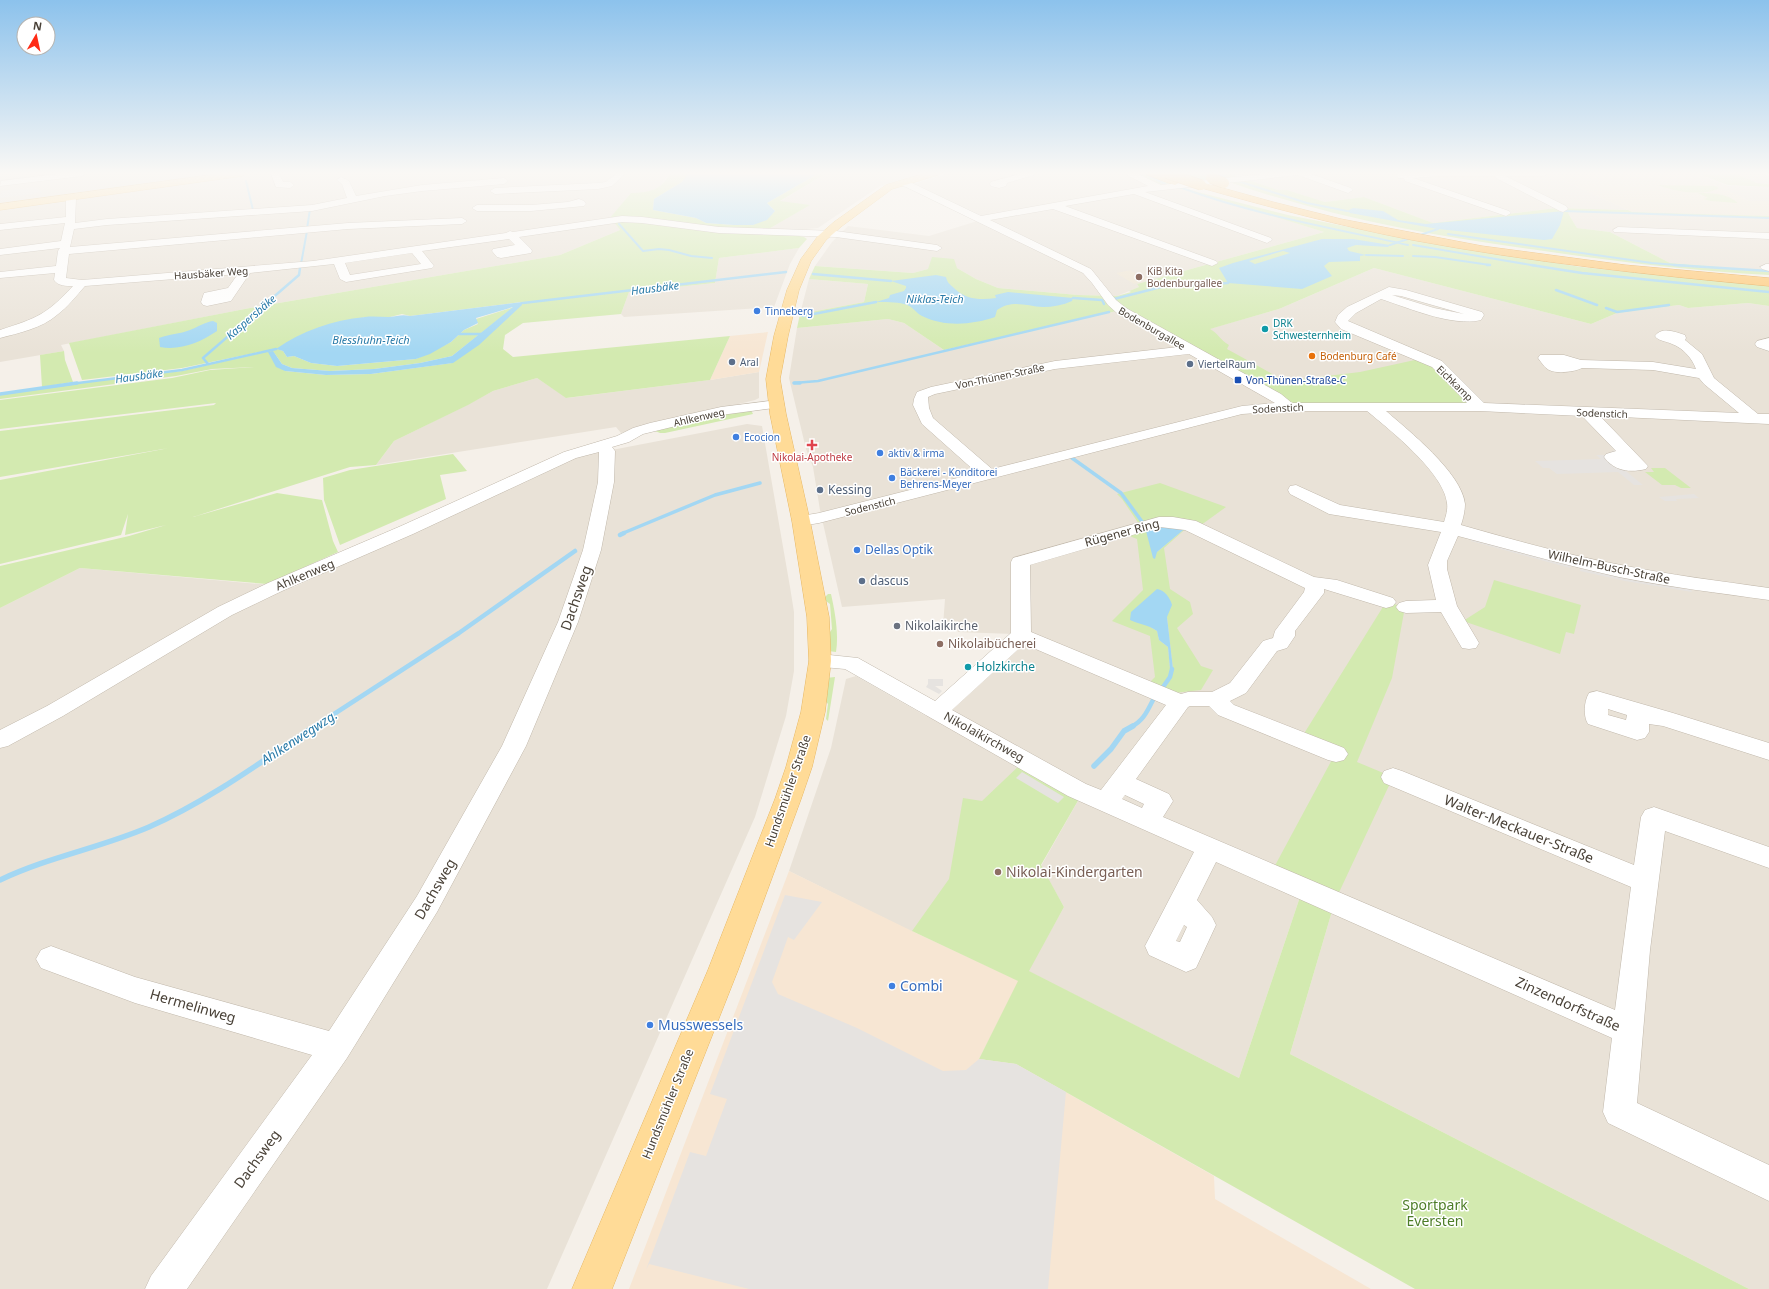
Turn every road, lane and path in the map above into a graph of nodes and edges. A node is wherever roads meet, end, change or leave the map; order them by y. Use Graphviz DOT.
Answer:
graph roads {
  1 [pos="67,233"];
  2 [pos="256,233"];
  3 [pos="451,233"];
  4 [pos="516,233"];
  5 [pos="803,233"];
  6 [pos="1010,233"];
  7 [pos="1130,233"];
  8 [pos="1249,233"];
  9 [pos="1401,233"];
  10 [pos="1402,233"];
  11 [pos="1686,233"];
  12 [pos="510,234"];
  13 [pos="826,234"];
  14 [pos="1406,234"];
  15 [pos="1768,237"];
  16 [pos="1428,238"];
  17 [pos="1267,240"];
  18 [pos="457,242"];
  19 [pos="523,247"];
  20 [pos="64,248"];
  21 [pos="937,248"];
  22 [pos="415,249"];
  23 [pos="0,252"];
  24 [pos="338,260"];
  25 [pos="1212,263"];
  26 [pos="60,269"];
  27 [pos="245,271"];
  28 [pos="1768,271"];
  29 [pos="0,275"];
  30 [pos="1769,282"];
  31 [pos="82,283"];
  32 [pos="231,291"];
  33 [pos="1380,295"];
  34 [pos="0,334"];
  35 [pos="1676,340"];
  36 [pos="1769,342"];
  37 [pos="1769,347"];
  38 [pos="1190,350"];
  39 [pos="1580,364"];
  40 [pos="1703,374"];
  41 [pos="1288,407"];
  42 [pos="1371,407"];
  43 [pos="1480,407"];
  44 [pos="778,409"];
  45 [pos="1586,412"];
  46 [pos="1762,418"];
  47 [pos="612,442"];
  48 [pos="1627,453"];
  49 [pos="989,475"];
  50 [pos="1296,490"];
  51 [pos="801,521"];
  52 [pos="1451,528"];
  53 [pos="1310,582"];
  54 [pos="1769,594"];
  55 [pos="1386,602"];
  56 [pos="1447,606"];
  57 [pos="1406,607"];
  58 [pos="1021,635"];
  59 [pos="1469,643"];
  60 [pos="820,661"];
  61 [pos="1215,699"];
  62 [pos="1180,702"];
  63 [pos="938,711"];
  64 [pos="1665,718"];
  65 [pos="0,740"];
  66 [pos="1769,752"];
  67 [pos="1336,754"];
  68 [pos="1393,777"];
  69 [pos="1121,783"];
  70 [pos="1106,802"];
  71 [pos="1147,821"];
  72 [pos="1210,848"];
  73 [pos="1769,858"];
  74 [pos="1646,880"];
  75 [pos="1303,888"];
  76 [pos="1182,903"];
  77 [pos="51,960"];
  78 [pos="1628,1030"];
  79 [pos="336,1048"];
  80 [pos="1769,1184"];
  81 [pos="164,1289"];
  82 [pos="592,1289"];
  1 -- 20 [label="street"];
  2 -- 20 [label="street"];
  3 -- 18 [label="street"];
  4 -- 12 [label="street, Hausbäker Weg"];
  5 -- 13 [label="street, Hausbäker Weg"];
  6 -- 38 [label="street, Bodenburgallee"];
  7 -- 25 [label="street"];
  8 -- 17 [label="street"];
  9 -- 14 [label="highway"];
  10 -- 14 [label="highway"];
  11 -- 15 [label="street"];
  12 -- 18 [label="street, Hausbäker Weg"];
  12 -- 19 [label="street"];
  13 -- 21 [label="street, Hausbäker Weg"];
  13 -- 44 [label="main road, Hundsmühler Straße"];
  14 -- 16 [label="highway"];
  16 -- 28 [label="highway"];
  16 -- 30 [label="highway"];
  18 -- 22 [label="street, Hausbäker Weg"];
  20 -- 23 [label="street"];
  20 -- 26 [label="street"];
  22 -- 24 [label="street, Hausbäker Weg"];
  22 -- 24 [label="street"];
  24 -- 27 [label="street, Hausbäker Weg"];
  26 -- 29 [label="street"];
  26 -- 31 [label="street, Hausbäker Weg"];
  27 -- 31 [label="street, Hausbäker Weg"];
  27 -- 32 [label="street"];
  31 -- 34 [label="street"];
  33 -- 33 [label="street, Eichkamp"];
  33 -- 43 [label="street, Eichkamp"];
  35 -- 40 [label="street"];
  36 -- 37 [label="street"];
  38 -- 41 [label="street, Bodenburgallee"];
  38 -- 49 [label="street, Von-Thünen-Straße"];
  39 -- 40 [label="street"];
  40 -- 46 [label="street"];
  41 -- 42 [label="street, Sodenstich"];
  41 -- 49 [label="street, Sodenstich"];
  42 -- 43 [label="street, Sodenstich"];
  42 -- 52 [label="street"];
  43 -- 45 [label="street, Sodenstich"];
  44 -- 47 [label="street, Ahlkenweg"];
  44 -- 51 [label="main road, Hundsmühler Straße"];
  45 -- 46 [label="street, Sodenstich"];
  45 -- 48 [label="street"];
  47 -- 65 [label="street, Ahlkenweg"];
  47 -- 79 [label="street, Dachsweg"];
  49 -- 51 [label="street, Sodenstich"];
  50 -- 52 [label="street, Wilhelm-Busch-Straße"];
  51 -- 60 [label="main road, Hundsmühler Straße"];
  52 -- 54 [label="street, Wilhelm-Busch-Straße"];
  52 -- 56 [label="street"];
  53 -- 55 [label="street, Rügener Ring"];
  53 -- 58 [label="street, Rügener Ring"];
  53 -- 61 [label="street"];
  56 -- 57 [label="street"];
  56 -- 59 [label="street"];
  58 -- 62 [label="street"];
  58 -- 63 [label="street"];
  60 -- 63 [label="street, Nikolaikirchweg"];
  60 -- 82 [label="main road, Hundsmühler Straße"];
  61 -- 62 [label="street"];
  61 -- 67 [label="street"];
  62 -- 69 [label="street"];
  63 -- 70 [label="street, Nikolaikirchweg"];
  64 -- 66 [label="street"];
  68 -- 74 [label="street, Walter-Meckauer-Straße"];
  69 -- 70 [label="street"];
  69 -- 71 [label="street"];
  70 -- 71 [label="street, Nikolaikirchweg"];
  71 -- 72 [label="street, Nikolaikirchweg"];
  72 -- 75 [label="street, Nikolaikirchweg"];
  72 -- 76 [label="street"];
  73 -- 74 [label="street"];
  74 -- 78 [label="street"];
  75 -- 78 [label="street, Zinzendorfstraße"];
  77 -- 79 [label="street, Hermelinweg"];
  78 -- 80 [label="street, Zinzendorfstraße"];
  79 -- 81 [label="street, Dachsweg"];
}
